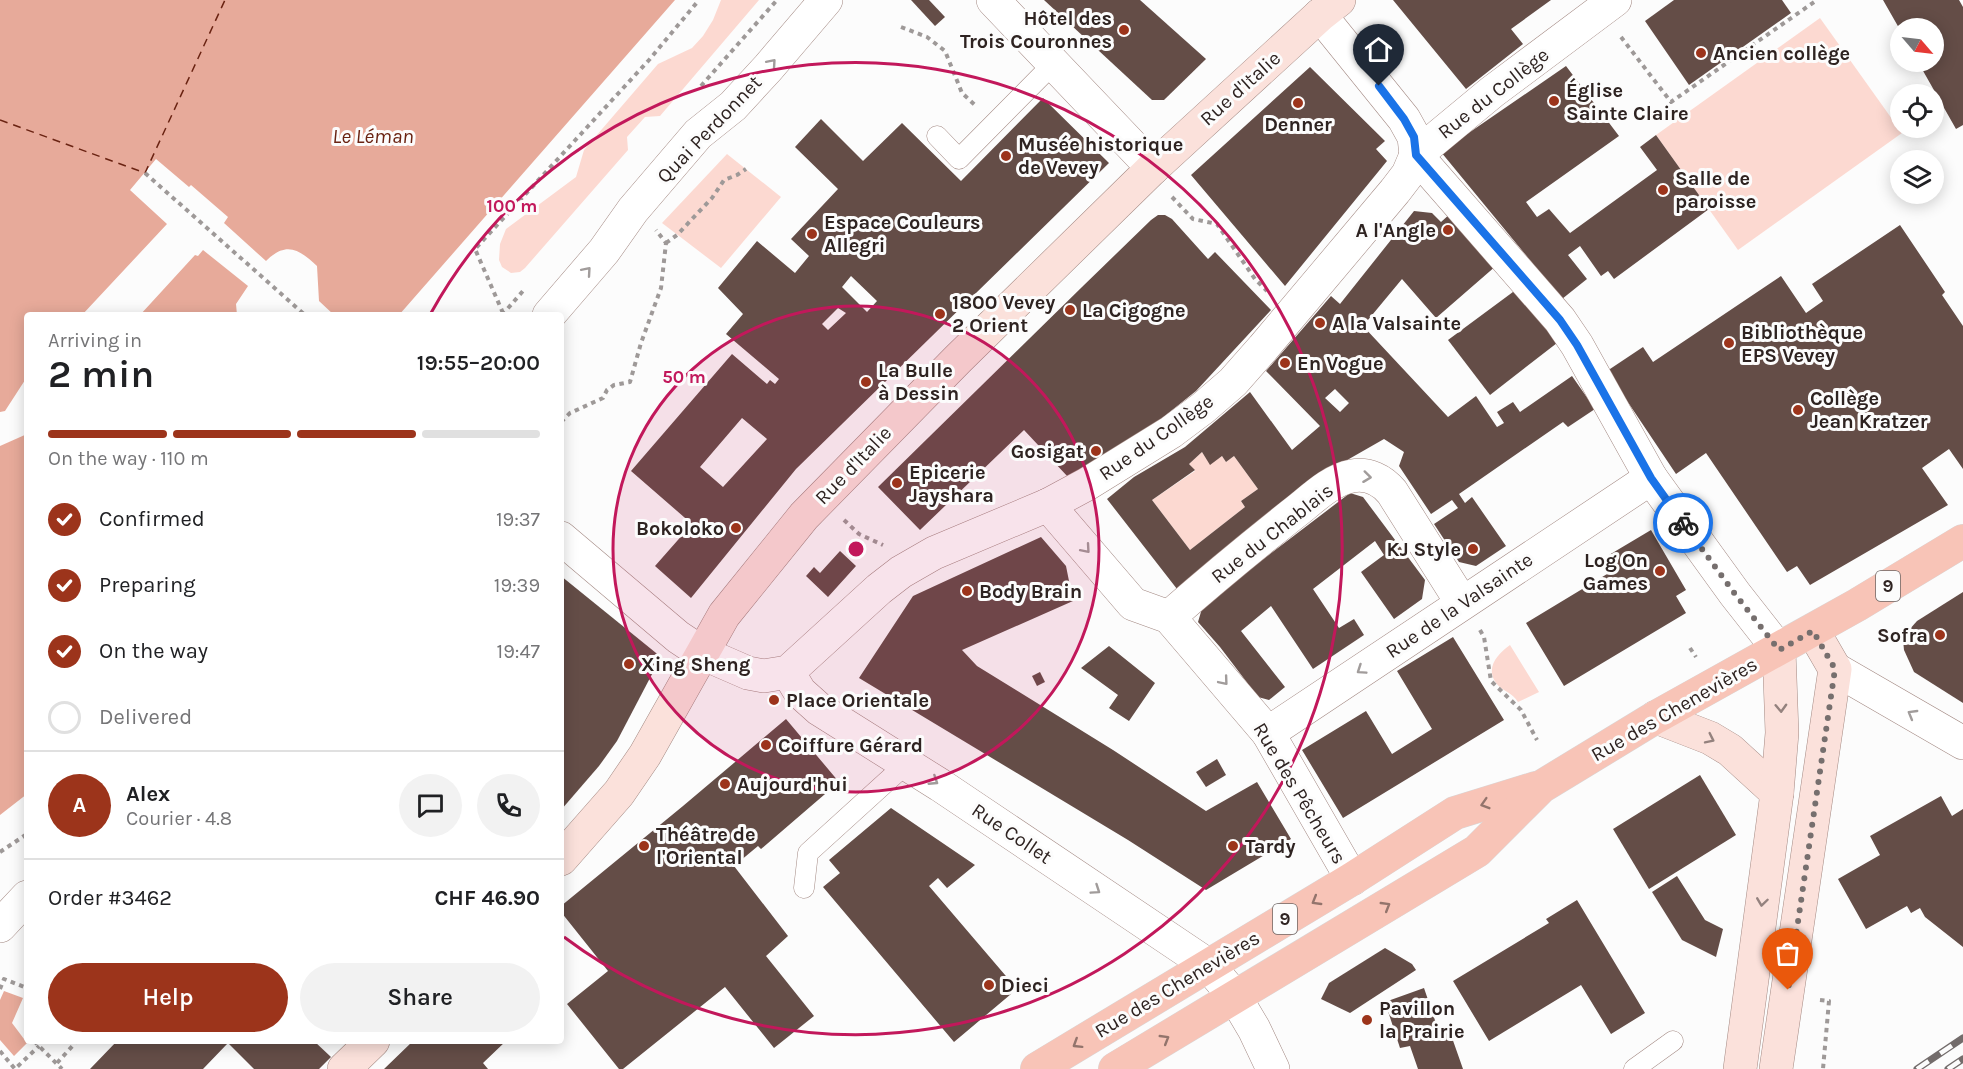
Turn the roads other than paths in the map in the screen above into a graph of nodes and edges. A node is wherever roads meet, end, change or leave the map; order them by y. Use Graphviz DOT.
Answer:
graph roads {
  1 [pos="826,0"];
  2 [pos="993,0"];
  3 [pos="1607,5"];
  4 [pos="1330,7"];
  5 [pos="1053,64"];
  6 [pos="937,136"];
  7 [pos="1416,155"];
  8 [pos="1160,180"];
  9 [pos="552,312"];
  10 [pos="1651,478"];
  11 [pos="1048,505"];
  12 [pos="564,541"];
  13 [pos="1963,541"];
  14 [pos="1470,615"];
  15 [pos="1168,616"];
  16 [pos="1813,631"];
  17 [pos="1779,650"];
  18 [pos="702,653"];
  19 [pos="1835,669"];
  20 [pos="788,672"];
  21 [pos="1656,717"];
  22 [pos="1268,733"];
  23 [pos="1963,744"];
  24 [pos="906,764"];
  25 [pos="1540,787"];
  26 [pos="1777,793"];
  27 [pos="564,856"];
  28 [pos="1352,879"];
  29 [pos="804,888"];
  30 [pos="24,900"];
  31 [pos="0,926"];
  32 [pos="1208,965"];
  33 [pos="1235,997"];
  34 [pos="1673,1041"];
  35 [pos="371,1044"];
  36 [pos="1275,1068"];
  37 [pos="344,1069"];
  38 [pos="1037,1069"];
  39 [pos="1115,1069"];
  40 [pos="1635,1069"];
  41 [pos="1740,1069"];
  42 [pos="1776,1069"];
  9 -- 1 [label="street, Quai Perdonnet, one-way"];
  2 -- 5 [label="street"];
  3 -- 7 [label="street, Rue du Collège"];
  4 -- 7 [label="street"];
  4 -- 8 [label="street, Rue d'Italie"];
  5 -- 6 [label="lane"];
  5 -- 8 [label="street"];
  7 -- 10 [label="street"];
  7 -- 11 [label="street, Rue du Collège"];
  8 -- 18 [label="street, Rue d'Italie"];
  10 -- 14 [label="street, Rue de la Valsainte"];
  10 -- 17 [label="street"];
  11 -- 15 [label="street, one-way"];
  11 -- 20 [label="street, Rue du Collège"];
  12 -- 18 [label="street"];
  13 -- 16 [label="main road, Rue des Chenevières / 9"];
  15 -- 14 [label="street, Rue du Chablais, one-way"];
  14 -- 22 [label="street, Rue de la Valsainte, one-way"];
  15 -- 22 [label="street, Rue des Pêcheurs, one-way"];
  16 -- 17 [label="main road, Rue des Chenevières / 9"];
  16 -- 19 [label="street"];
  17 -- 21 [label="main road, Rue des Chenevières / 9"];
  17 -- 26 [label="street, one-way"];
  18 -- 20 [label="street"];
  18 -- 27 [label="street, Rue d'Italie"];
  23 -- 19 [label="street, one-way"];
  19 -- 42 [label="street"];
  20 -- 24 [label="street, Rue Collet"];
  21 -- 25 [label="main road, Rue des Chenevières / 9"];
  21 -- 26 [label="street, one-way"];
  22 -- 28 [label="street, Rue des Pêcheurs"];
  24 -- 29 [label="lane"];
  24 -- 32 [label="street, Rue Collet, one-way"];
  25 -- 28 [label="main road, Rue des Chenevières / 9, one-way"];
  33 -- 25 [label="main road, Rue des Chenevières / 9, one-way"];
  26 -- 41 [label="street, one-way"];
  28 -- 32 [label="main road, Rue des Chenevières / 9, one-way"];
  30 -- 31 [label="street"];
  32 -- 33 [label="street, Rue Collet"];
  32 -- 38 [label="main road, Rue des Chenevières / 9, one-way"];
  33 -- 36 [label="street, Rue Collet"];
  39 -- 33 [label="main road, Rue des Chenevières / 9, one-way"];
  34 -- 40 [label="lane"];
  35 -- 37 [label="street"];
}
